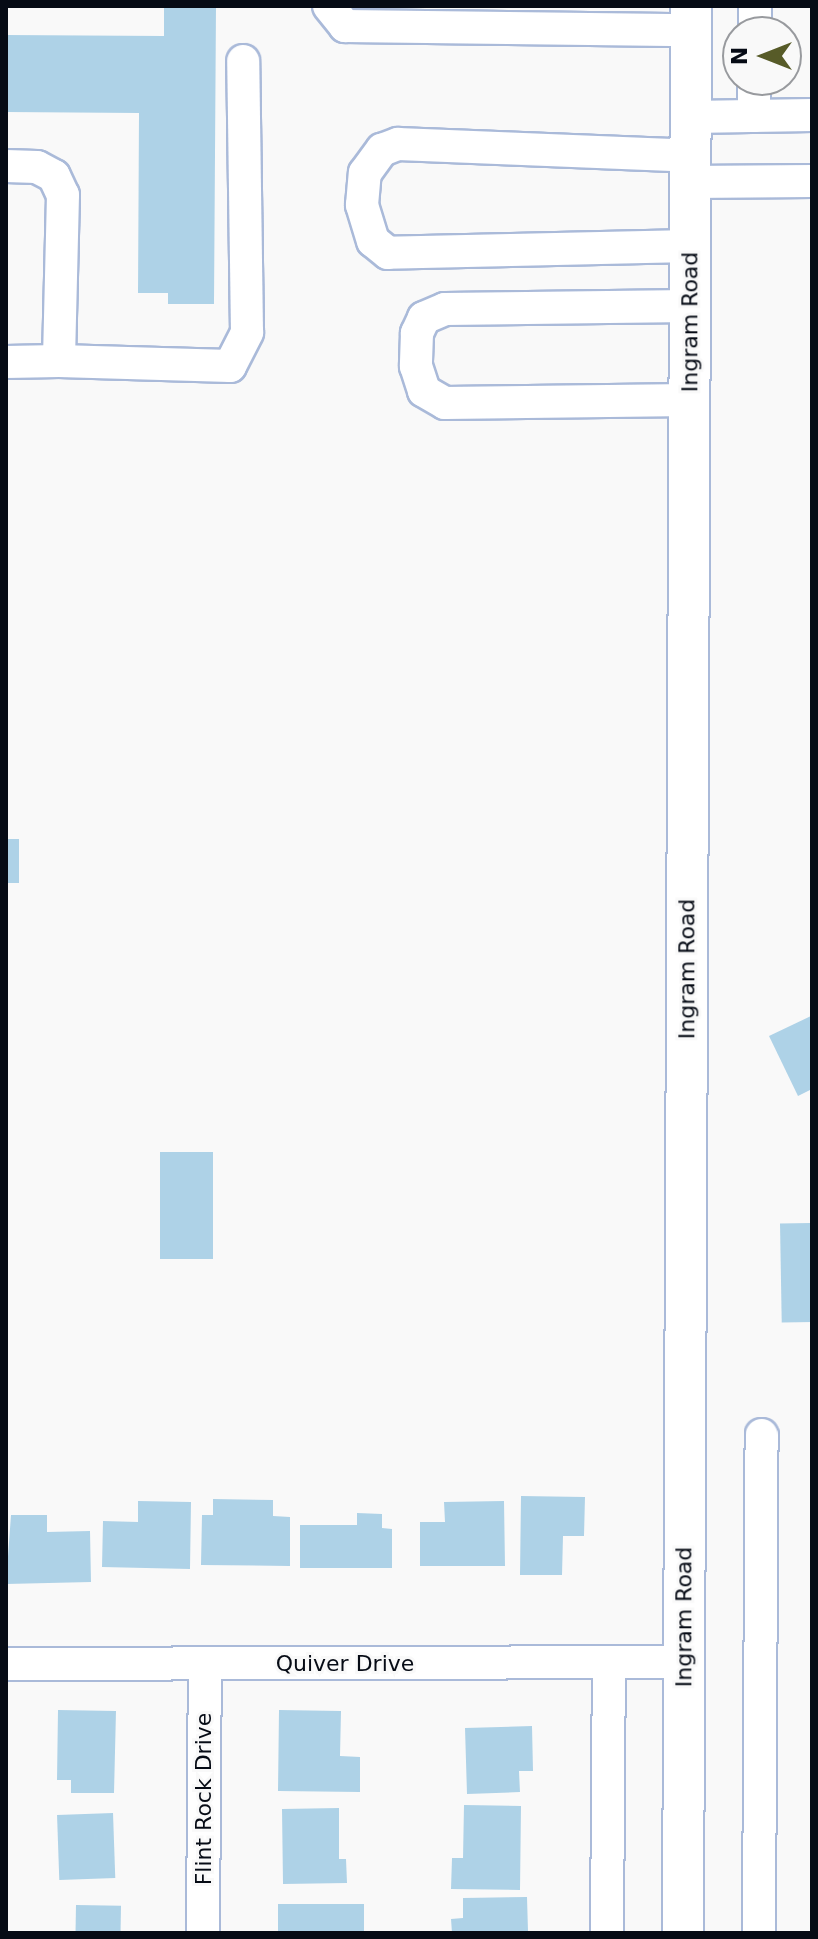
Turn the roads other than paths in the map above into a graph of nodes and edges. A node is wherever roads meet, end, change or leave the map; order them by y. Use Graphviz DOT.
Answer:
graph roads {
  1 [pos="329,6"];
  2 [pos="361,17"];
  3 [pos="601,17"];
  4 [pos="691,18"];
  5 [pos="243,61"];
  6 [pos="754,96"];
  7 [pos="812,115"];
  8 [pos="754,116"];
  9 [pos="691,117"];
  10 [pos="6,166"];
  11 [pos="690,169"];
  12 [pos="812,181"];
  13 [pos="690,246"];
  14 [pos="690,306"];
  15 [pos="59,361"];
  16 [pos="6,362"];
  17 [pos="690,400"];
  18 [pos="762,1435"];
  19 [pos="609,1662"];
  20 [pos="684,1662"];
  21 [pos="6,1664"];
  22 [pos="205,1665"];
  23 [pos="203,1933"];
  24 [pos="607,1933"];
  25 [pos="683,1933"];
  26 [pos="759,1933"];
  1 -- 2 [label="street"];
  2 -- 3 [label="street"];
  3 -- 4 [label="street"];
  4 -- 9 [label="main road, Ingram Road"];
  5 -- 15 [label="street"];
  6 -- 8 [label="street"];
  7 -- 8 [label="street"];
  8 -- 9 [label="street"];
  9 -- 11 [label="main road, Ingram Road"];
  10 -- 15 [label="street"];
  11 -- 12 [label="street"];
  11 -- 13 [label="main road, Ingram Road"];
  11 -- 13 [label="street"];
  13 -- 14 [label="main road, Ingram Road"];
  14 -- 17 [label="main road, Ingram Road"];
  14 -- 17 [label="street"];
  15 -- 16 [label="street"];
  17 -- 20 [label="main road, Ingram Road"];
  18 -- 26 [label="street"];
  19 -- 20 [label="street, Quiver Drive"];
  19 -- 22 [label="street, Quiver Drive"];
  19 -- 24 [label="street"];
  20 -- 25 [label="main road, Ingram Road"];
  21 -- 22 [label="street, Quiver Drive"];
  22 -- 23 [label="street, Flint Rock Drive"];
}
